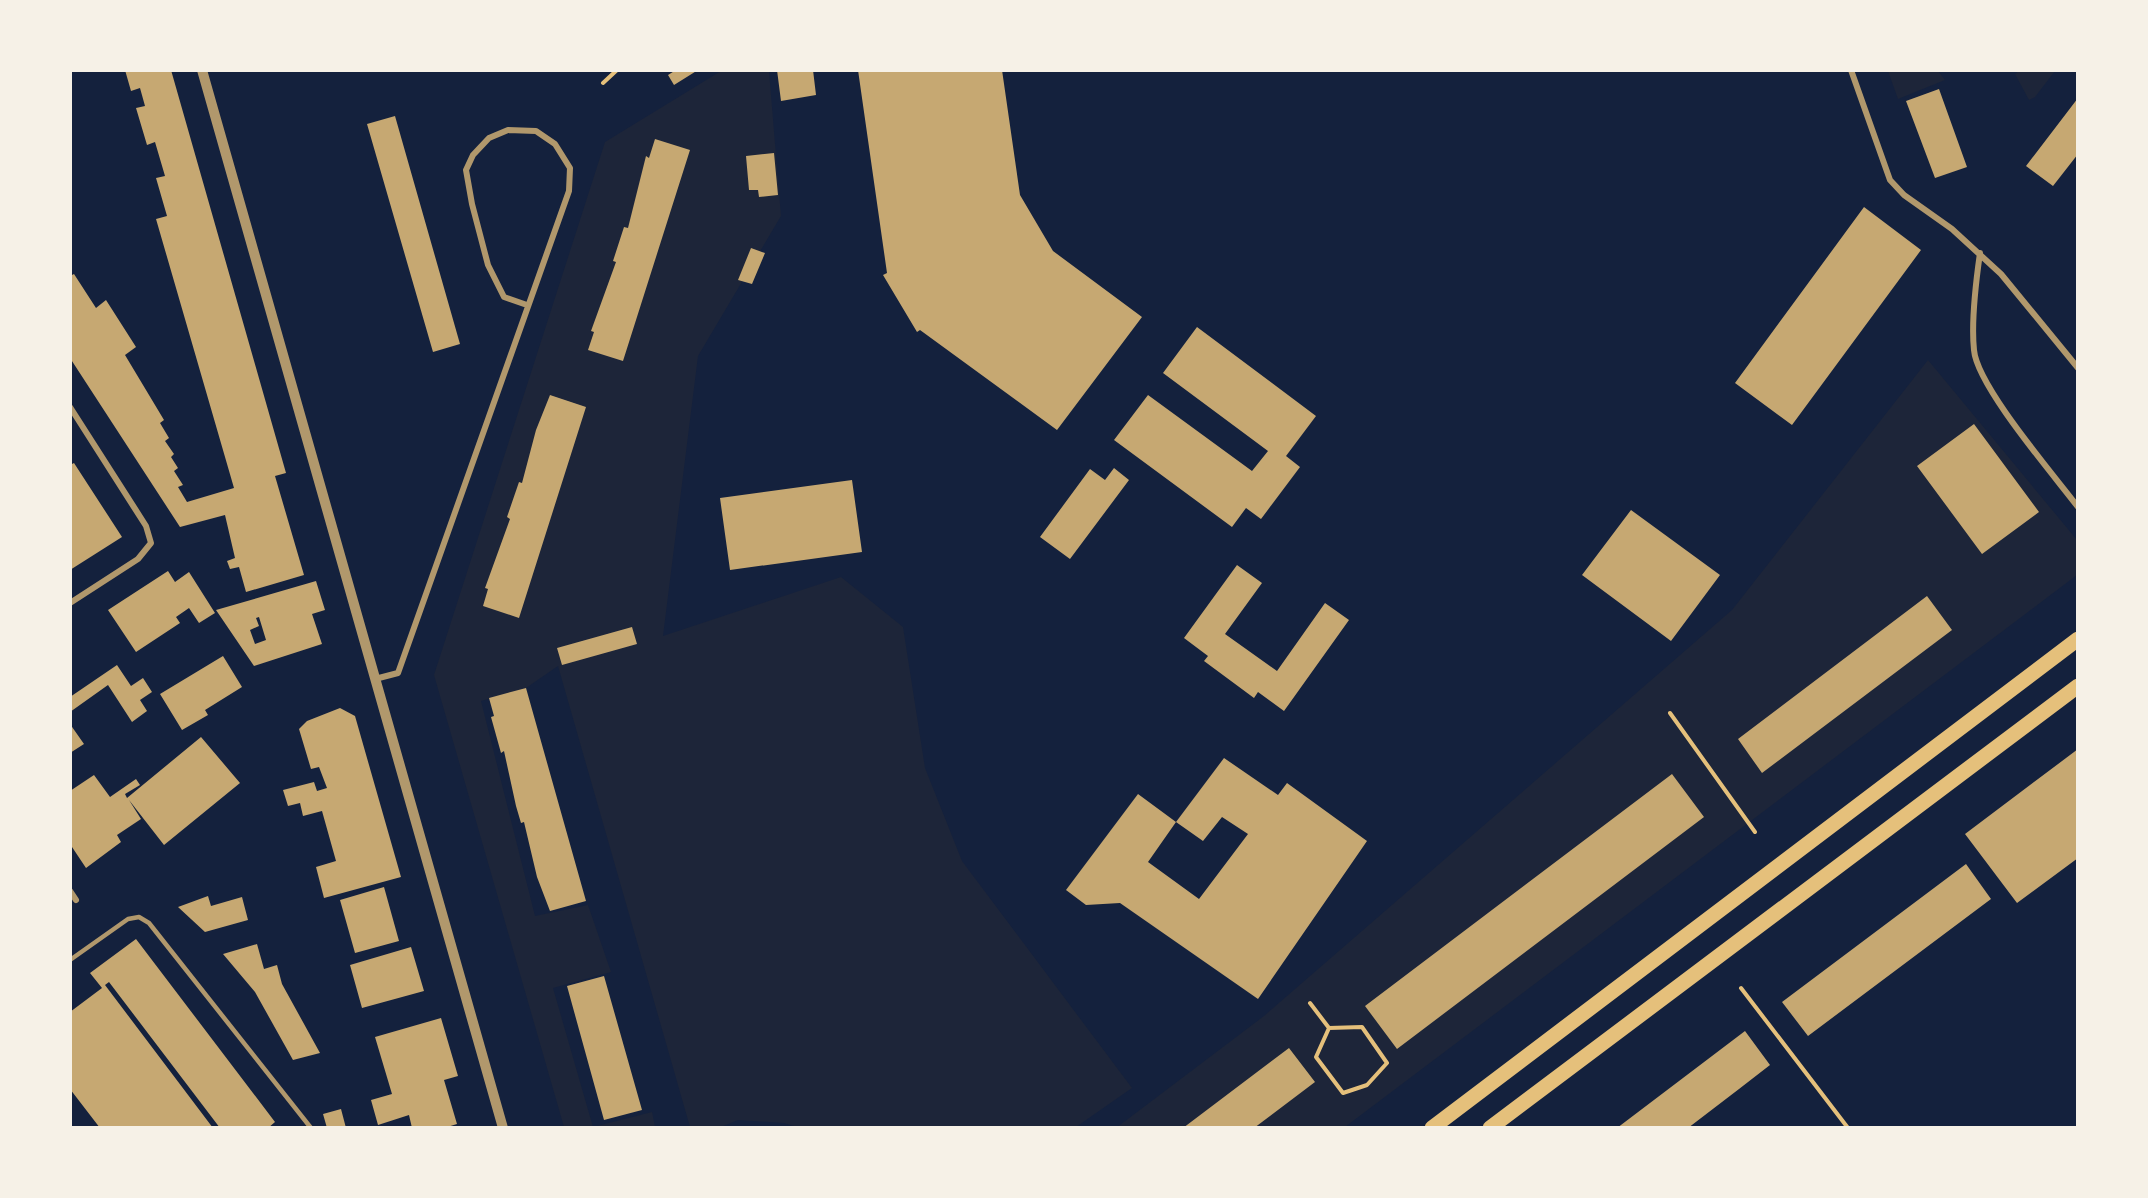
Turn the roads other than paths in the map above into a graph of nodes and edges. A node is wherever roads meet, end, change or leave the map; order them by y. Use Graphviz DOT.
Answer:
graph roads {
  1 [pos="202,70"];
  2 [pos="1851,70"];
  3 [pos="1980,252"];
  4 [pos="527,305"];
  5 [pos="2078,368"];
  6 [pos="70,407"];
  7 [pos="2078,507"];
  8 [pos="70,603"];
  9 [pos="2078,639"];
  10 [pos="375,679"];
  11 [pos="2078,686"];
  12 [pos="70,891"];
  13 [pos="76,900"];
  14 [pos="70,960"];
  15 [pos="310,1128"];
  16 [pos="503,1128"];
  17 [pos="1431,1128"];
  18 [pos="1490,1128"];
  1 -- 10 [label="street"];
  2 -- 3 [label="street"];
  3 -- 5 [label="street"];
  3 -- 7 [label="street"];
  4 -- 4 [label="street"];
  4 -- 10 [label="street"];
  6 -- 8 [label="street"];
  9 -- 17 [label="main road"];
  10 -- 16 [label="street"];
  11 -- 18 [label="main road"];
  12 -- 13 [label="street"];
  14 -- 15 [label="lane"];
}
